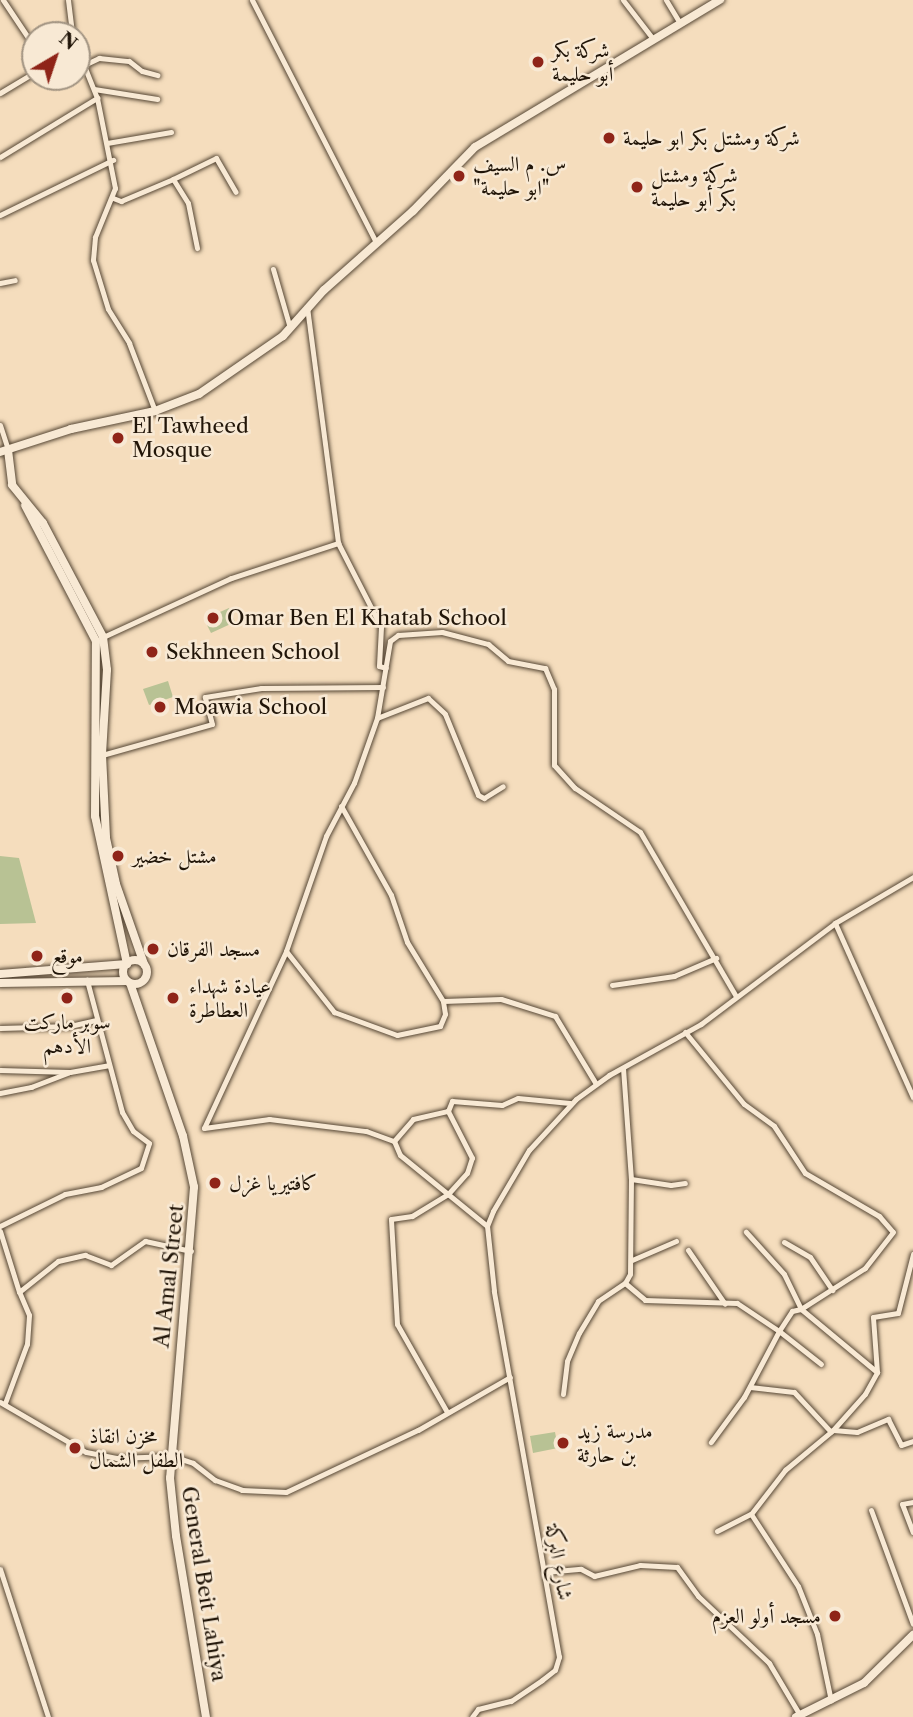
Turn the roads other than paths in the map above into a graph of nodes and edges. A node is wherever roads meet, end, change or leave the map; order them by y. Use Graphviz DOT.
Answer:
graph roads {
  1 [pos="4,0"];
  2 [pos="68,0"];
  3 [pos="252,0"];
  4 [pos="623,0"];
  5 [pos="666,0"];
  6 [pos="720,0"];
  7 [pos="70,21"];
  8 [pos="678,22"];
  9 [pos="21,26"];
  10 [pos="653,39"];
  11 [pos="91,62"];
  12 [pos="157,75"];
  13 [pos="21,80"];
  14 [pos="91,82"];
  15 [pos="94,89"];
  16 [pos="0,93"];
  17 [pos="97,98"];
  18 [pos="157,99"];
  19 [pos="171,132"];
  20 [pos="107,143"];
  21 [pos="0,157"];
  22 [pos="113,160"];
  23 [pos="173,179"];
  24 [pos="236,192"];
  25 [pos="113,198"];
  26 [pos="0,215"];
  27 [pos="376,242"];
  28 [pos="197,248"];
  29 [pos="273,269"];
  30 [pos="15,280"];
  31 [pos="0,283"];
  32 [pos="307,307"];
  33 [pos="290,328"];
  34 [pos="155,411"];
  35 [pos="0,425"];
  36 [pos="4,451"];
  37 [pos="25,505"];
  38 [pos="338,543"];
  39 [pos="103,637"];
  40 [pos="386,668"];
  41 [pos="383,687"];
  42 [pos="377,718"];
  43 [pos="102,755"];
  44 [pos="503,786"];
  45 [pos="341,806"];
  46 [pos="913,877"];
  47 [pos="835,923"];
  48 [pos="286,951"];
  49 [pos="716,958"];
  50 [pos="127,964"];
  51 [pos="144,964"];
  52 [pos="0,974"];
  53 [pos="87,980"];
  54 [pos="129,982"];
  55 [pos="0,983"];
  56 [pos="612,985"];
  57 [pos="736,996"];
  58 [pos="443,1001"];
  59 [pos="96,1020"];
  60 [pos="0,1028"];
  61 [pos="685,1032"];
  62 [pos="108,1065"];
  63 [pos="623,1068"];
  64 [pos="0,1070"];
  65 [pos="70,1072"];
  66 [pos="596,1084"];
  67 [pos="0,1093"];
  68 [pos="913,1097"];
  69 [pos="570,1103"];
  70 [pos="448,1111"];
  71 [pos="394,1141"];
  72 [pos="631,1179"];
  73 [pos="685,1183"];
  74 [pos="448,1194"];
  75 [pos="487,1226"];
  76 [pos="0,1228"];
  77 [pos="746,1232"];
  78 [pos="676,1241"];
  79 [pos="784,1242"];
  80 [pos="688,1250"];
  81 [pos="191,1251"];
  82 [pos="913,1254"];
  83 [pos="632,1260"];
  84 [pos="625,1283"];
  85 [pos="832,1290"];
  86 [pos="19,1292"];
  87 [pos="725,1304"];
  88 [pos="801,1309"];
  89 [pos="779,1331"];
  90 [pos="821,1364"];
  91 [pos="877,1371"];
  92 [pos="510,1377"];
  93 [pos="750,1387"];
  94 [pos="563,1394"];
  95 [pos="2,1403"];
  96 [pos="447,1412"];
  97 [pos="832,1431"];
  98 [pos="913,1441"];
  99 [pos="711,1442"];
  100 [pos="172,1456"];
  101 [pos="913,1502"];
  102 [pos="871,1510"];
  103 [pos="751,1514"];
  104 [pos="717,1531"];
  105 [pos="913,1532"];
  106 [pos="0,1569"];
  107 [pos="545,1572"];
  108 [pos="3,1590"];
  109 [pos="913,1624"];
  110 [pos="913,1635"];
  111 [pos="831,1702"];
  112 [pos="800,1716"];
  113 [pos="48,1717"];
  114 [pos="206,1717"];
  115 [pos="472,1717"];
  1 -- 9 [label="street"];
  2 -- 7 [label="street"];
  3 -- 27 [label="street"];
  4 -- 10 [label="street"];
  5 -- 8 [label="street"];
  6 -- 8 [label="main road"];
  8 -- 10 [label="main road"];
  10 -- 27 [label="main road"];
  11 -- 12 [label="street"];
  13 -- 16 [label="street"];
  14 -- 15 [label="street"];
  15 -- 17 [label="street"];
  15 -- 18 [label="street"];
  17 -- 20 [label="street"];
  17 -- 21 [label="street"];
  19 -- 20 [label="street"];
  20 -- 22 [label="street"];
  22 -- 25 [label="street"];
  22 -- 26 [label="street"];
  23 -- 24 [label="street"];
  23 -- 25 [label="street"];
  23 -- 28 [label="street"];
  25 -- 34 [label="street"];
  27 -- 32 [label="main road"];
  29 -- 33 [label="street"];
  30 -- 31 [label="street"];
  32 -- 33 [label="main road"];
  32 -- 38 [label="street"];
  33 -- 34 [label="main road"];
  34 -- 36 [label="main road"];
  35 -- 36 [label="street"];
  36 -- 37 [label="main road"];
  37 -- 39 [label="main road"];
  37 -- 50 [label="main road, Al Amal Street"];
  38 -- 39 [label="street"];
  38 -- 40 [label="street"];
  39 -- 43 [label="main road"];
  40 -- 41 [label="street"];
  40 -- 49 [label="street"];
  41 -- 42 [label="street"];
  41 -- 43 [label="street"];
  42 -- 44 [label="street"];
  42 -- 45 [label="street"];
  43 -- 51 [label="main road"];
  45 -- 48 [label="street"];
  45 -- 58 [label="street"];
  46 -- 47 [label="street"];
  47 -- 57 [label="street"];
  47 -- 68 [label="street"];
  48 -- 58 [label="street"];
  48 -- 71 [label="street"];
  49 -- 56 [label="street"];
  49 -- 57 [label="street"];
  50 -- 51 [label="main road"];
  50 -- 52 [label="main road"];
  50 -- 54 [label="main road, Al Amal Street"];
  51 -- 54 [label="main road"];
  53 -- 54 [label="main road"];
  53 -- 55 [label="main road"];
  53 -- 59 [label="street"];
  54 -- 81 [label="main road, Al Amal Street"];
  57 -- 61 [label="street"];
  58 -- 66 [label="street"];
  59 -- 60 [label="street"];
  59 -- 62 [label="street"];
  61 -- 63 [label="street"];
  61 -- 85 [label="street"];
  62 -- 65 [label="street"];
  62 -- 76 [label="street"];
  63 -- 66 [label="street"];
  63 -- 72 [label="street"];
  64 -- 65 [label="street"];
  65 -- 67 [label="street"];
  66 -- 69 [label="street"];
  69 -- 70 [label="street"];
  69 -- 75 [label="street"];
  70 -- 71 [label="street"];
  70 -- 74 [label="street"];
  71 -- 74 [label="street"];
  72 -- 73 [label="street"];
  72 -- 83 [label="street"];
  74 -- 75 [label="street"];
  74 -- 96 [label="street"];
  75 -- 92 [label="street, شارع البركة"];
  76 -- 86 [label="street"];
  77 -- 88 [label="street"];
  78 -- 83 [label="street"];
  79 -- 85 [label="street"];
  80 -- 87 [label="street"];
  81 -- 86 [label="street"];
  81 -- 100 [label="main road, Al Amal Street"];
  82 -- 91 [label="street"];
  83 -- 84 [label="street"];
  84 -- 87 [label="street"];
  84 -- 94 [label="street"];
  85 -- 88 [label="street"];
  86 -- 95 [label="street"];
  87 -- 89 [label="street"];
  88 -- 89 [label="street"];
  88 -- 91 [label="street"];
  89 -- 90 [label="street"];
  89 -- 93 [label="street"];
  91 -- 97 [label="street"];
  92 -- 96 [label="street"];
  92 -- 107 [label="street, شارع البركة"];
  93 -- 97 [label="street"];
  93 -- 99 [label="street"];
  95 -- 100 [label="street"];
  96 -- 100 [label="street"];
  97 -- 98 [label="street"];
  97 -- 103 [label="street"];
  100 -- 114 [label="main road, General Beit Lahiya"];
  101 -- 105 [label="street"];
  102 -- 109 [label="street"];
  103 -- 104 [label="street"];
  103 -- 111 [label="street"];
  106 -- 108 [label="street"];
  107 -- 112 [label="street"];
  107 -- 115 [label="street, شارع البركة"];
  108 -- 113 [label="street"];
  110 -- 111 [label="main road"];
  111 -- 112 [label="main road"];
}
